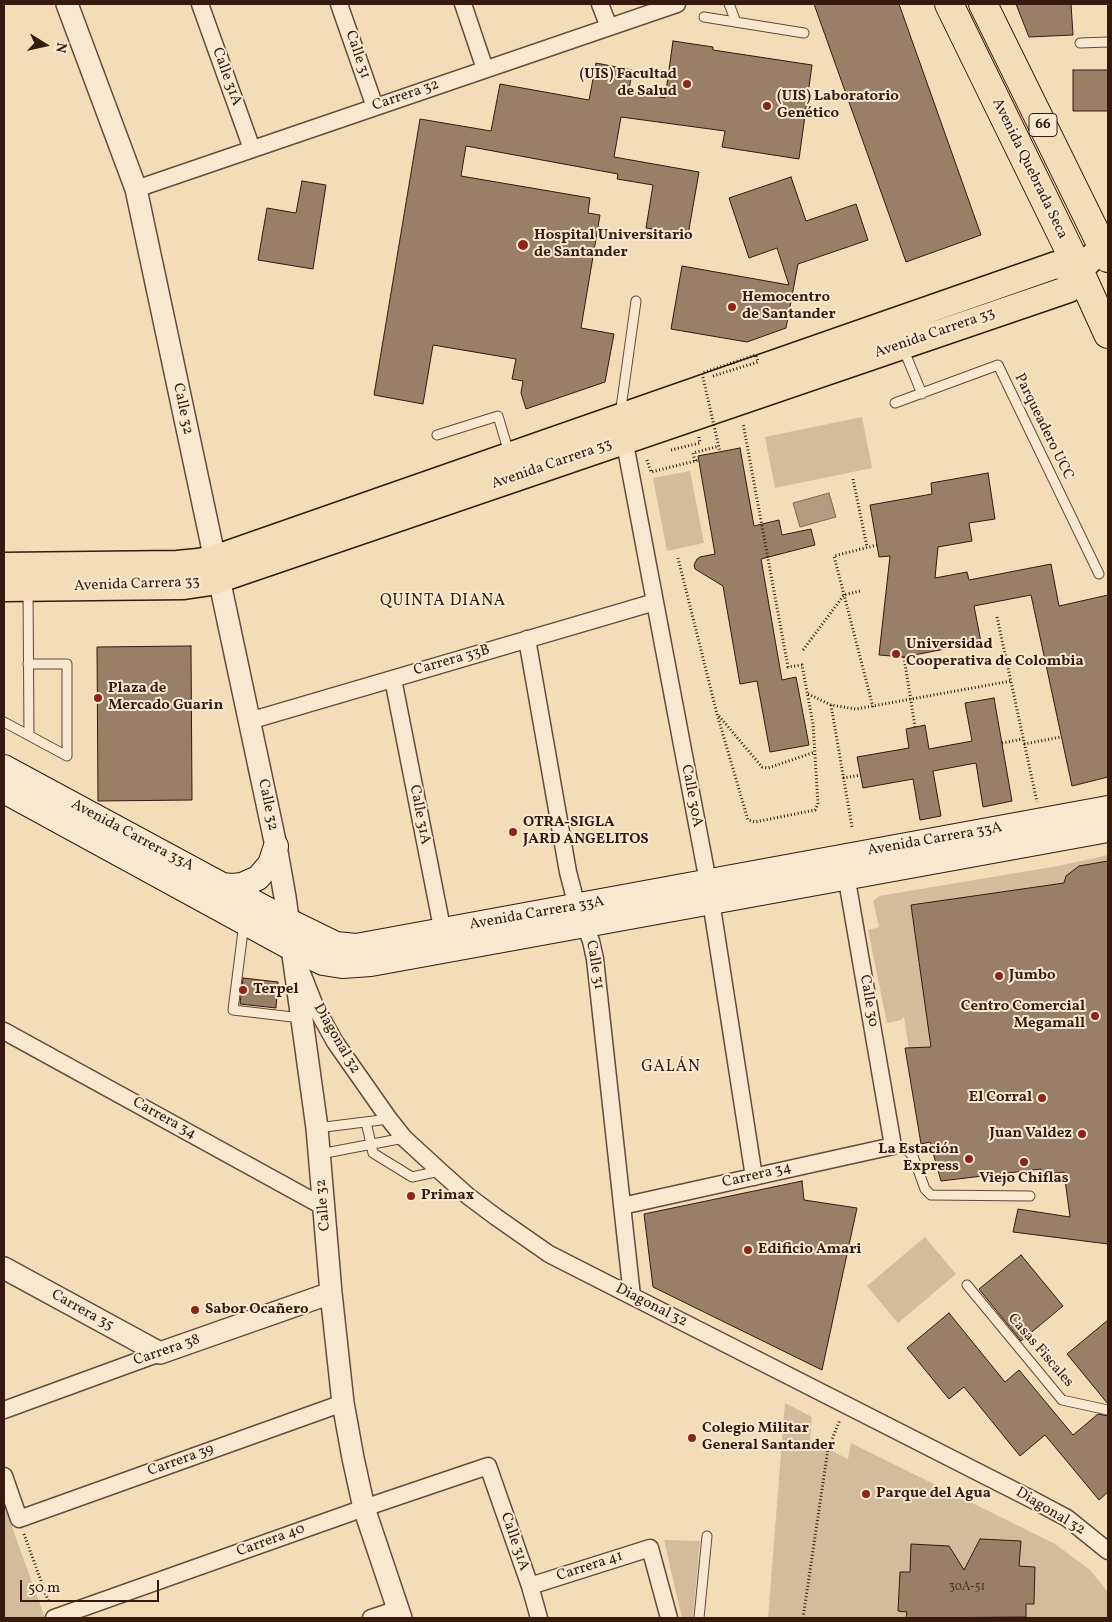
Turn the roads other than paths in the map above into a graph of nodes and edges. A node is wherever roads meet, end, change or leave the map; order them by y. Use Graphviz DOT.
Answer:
graph roads {
  1 [pos="67,4"];
  2 [pos="200,4"];
  3 [pos="339,4"];
  4 [pos="463,4"];
  5 [pos="600,4"];
  6 [pos="677,4"];
  7 [pos="729,4"];
  8 [pos="949,4"];
  9 [pos="983,4"];
  10 [pos="704,17"];
  11 [pos="736,22"];
  12 [pos="609,27"];
  13 [pos="804,33"];
  14 [pos="1080,42"];
  15 [pos="1108,42"];
  16 [pos="485,69"];
  17 [pos="375,107"];
  18 [pos="252,149"];
  19 [pos="136,189"];
  20 [pos="1106,250"];
  21 [pos="1079,270"];
  22 [pos="636,301"];
  23 [pos="1108,334"];
  24 [pos="902,345"];
  25 [pos="922,394"];
  26 [pos="895,404"];
  27 [pos="622,429"];
  28 [pos="437,435"];
  29 [pos="514,466"];
  30 [pos="4,566"];
  31 [pos="216,569"];
  32 [pos="1099,574"];
  33 [pos="16,588"];
  34 [pos="655,602"];
  35 [pos="527,639"];
  36 [pos="28,664"];
  37 [pos="392,679"];
  38 [pos="249,721"];
  39 [pos="4,722"];
  40 [pos="28,735"];
  41 [pos="4,767"];
  42 [pos="4,791"];
  43 [pos="1108,808"];
  44 [pos="1108,830"];
  45 [pos="989,841"];
  46 [pos="276,846"];
  47 [pos="845,867"];
  48 [pos="222,885"];
  49 [pos="709,892"];
  50 [pos="582,916"];
  51 [pos="289,921"];
  52 [pos="244,922"];
  53 [pos="445,941"];
  54 [pos="293,950"];
  55 [pos="302,1018"];
  56 [pos="4,1031"];
  57 [pos="389,1119"];
  58 [pos="366,1122"];
  59 [pos="317,1128"];
  60 [pos="404,1138"];
  61 [pos="371,1144"];
  62 [pos="893,1146"];
  63 [pos="320,1154"];
  64 [pos="440,1171"];
  65 [pos="754,1177"];
  66 [pos="1030,1196"];
  67 [pos="324,1206"];
  68 [pos="622,1206"];
  69 [pos="4,1268"];
  70 [pos="967,1285"];
  71 [pos="332,1294"];
  72 [pos="632,1296"];
  73 [pos="160,1353"];
  74 [pos="343,1403"];
  75 [pos="4,1410"];
  76 [pos="1108,1410"];
  77 [pos="488,1466"];
  78 [pos="4,1476"];
  79 [pos="364,1508"];
  80 [pos="707,1536"];
  81 [pos="1108,1551"];
  82 [pos="530,1586"];
  83 [pos="399,1613"];
  84 [pos="54,1618"];
  85 [pos="371,1618"];
  86 [pos="539,1618"];
  87 [pos="669,1618"];
  88 [pos="698,1618"];
  1 -- 19 [label="street, Calle 32"];
  2 -- 18 [label="street, Calle 31A"];
  3 -- 17 [label="street, Calle 31"];
  4 -- 16 [label="street"];
  5 -- 12 [label="street"];
  6 -- 12 [label="street, Carrera 32"];
  7 -- 11 [label="lane"];
  8 -- 21 [label="highway, Avenida Quebrada Seca / 66"];
  9 -- 20 [label="highway, Avenida Quebrada Seca / 66"];
  10 -- 11 [label="lane"];
  11 -- 13 [label="lane"];
  12 -- 16 [label="street, Carrera 32"];
  14 -- 15 [label="lane"];
  16 -- 17 [label="street, Carrera 32"];
  17 -- 18 [label="street, Carrera 32"];
  18 -- 19 [label="street, Carrera 32"];
  19 -- 31 [label="street, Calle 32"];
  20 -- 21 [label="main road, Avenida Carrera 33"];
  21 -- 23 [label="highway, Avenida Quebrada Seca / 66"];
  21 -- 24 [label="main road, Avenida Carrera 33"];
  21 -- 27 [label="main road, Avenida Carrera 33"];
  22 -- 27 [label="lane"];
  24 -- 25 [label="lane"];
  24 -- 27 [label="main road, Avenida Carrera 33"];
  25 -- 26 [label="lane, Parqueadero UCC"];
  25 -- 32 [label="lane, Parqueadero UCC"];
  27 -- 29 [label="main road, Avenida Carrera 33"];
  27 -- 34 [label="street, Calle 30A"];
  28 -- 29 [label="lane"];
  29 -- 31 [label="main road, Avenida Carrera 33"];
  30 -- 31 [label="main road, Avenida Carrera 33"];
  31 -- 33 [label="main road, Avenida Carrera 33"];
  31 -- 38 [label="street, Calle 32"];
  33 -- 36 [label="lane"];
  34 -- 35 [label="street, Carrera 33B"];
  34 -- 49 [label="street, Calle 30A"];
  35 -- 37 [label="street, Carrera 33B"];
  35 -- 50 [label="street, Calle 31"];
  36 -- 40 [label="lane"];
  36 -- 40 [label="lane"];
  37 -- 38 [label="street, Carrera 33B"];
  37 -- 53 [label="street, Calle 31A"];
  38 -- 46 [label="street, Calle 32"];
  39 -- 40 [label="lane"];
  41 -- 48 [label="main road, Avenida Carrera 33A"];
  42 -- 52 [label="main road, Avenida Carrera 33A"];
  43 -- 45 [label="main road, Avenida Carrera 33A"];
  44 -- 45 [label="main road, Avenida Carrera 33A"];
  45 -- 47 [label="main road, Avenida Carrera 33A"];
  46 -- 48 [label="main road"];
  46 -- 51 [label="street, Calle 32"];
  47 -- 49 [label="main road, Avenida Carrera 33A"];
  47 -- 62 [label="street, Calle 30"];
  48 -- 51 [label="main road, Avenida Carrera 33A"];
  49 -- 50 [label="main road, Avenida Carrera 33A"];
  49 -- 65 [label="street, Calle 30A"];
  50 -- 53 [label="main road, Avenida Carrera 33A"];
  50 -- 68 [label="street, Calle 31"];
  51 -- 53 [label="main road, Avenida Carrera 33A"];
  51 -- 54 [label="street, Calle 32"];
  52 -- 54 [label="main road, Avenida Carrera 33A"];
  52 -- 55 [label="lane"];
  53 -- 54 [label="main road, Avenida Carrera 33A"];
  54 -- 55 [label="street, Calle 32"];
  54 -- 57 [label="street, Diagonal 32"];
  55 -- 59 [label="street, Calle 32"];
  56 -- 67 [label="street, Carrera 34"];
  57 -- 58 [label="lane"];
  57 -- 60 [label="street, Diagonal 32"];
  58 -- 59 [label="lane"];
  58 -- 61 [label="lane"];
  59 -- 63 [label="street, Calle 32"];
  60 -- 61 [label="lane"];
  60 -- 64 [label="street, Diagonal 32"];
  61 -- 63 [label="lane"];
  61 -- 64 [label="lane"];
  62 -- 65 [label="street, Carrera 34"];
  62 -- 66 [label="lane"];
  63 -- 67 [label="street, Calle 32"];
  64 -- 72 [label="street, Diagonal 32"];
  65 -- 68 [label="street, Carrera 34"];
  67 -- 71 [label="street, Calle 32"];
  68 -- 72 [label="street, Calle 31"];
  69 -- 73 [label="street, Carrera 35"];
  70 -- 76 [label="lane, Casas Fiscales"];
  71 -- 73 [label="street, Carrera 38"];
  71 -- 74 [label="street, Calle 32"];
  72 -- 81 [label="street, Diagonal 32"];
  73 -- 75 [label="street, Carrera 38"];
  74 -- 78 [label="street, Carrera 39"];
  74 -- 79 [label="street, Calle 32"];
  77 -- 79 [label="street, Carrera 40"];
  77 -- 82 [label="street, Calle 31A"];
  79 -- 83 [label="street, Calle 32"];
  79 -- 84 [label="street, Carrera 40"];
  80 -- 88 [label="lane"];
  82 -- 86 [label="street, Calle 31A"];
  82 -- 87 [label="street, Carrera 41"];
  83 -- 85 [label="street"];
}
